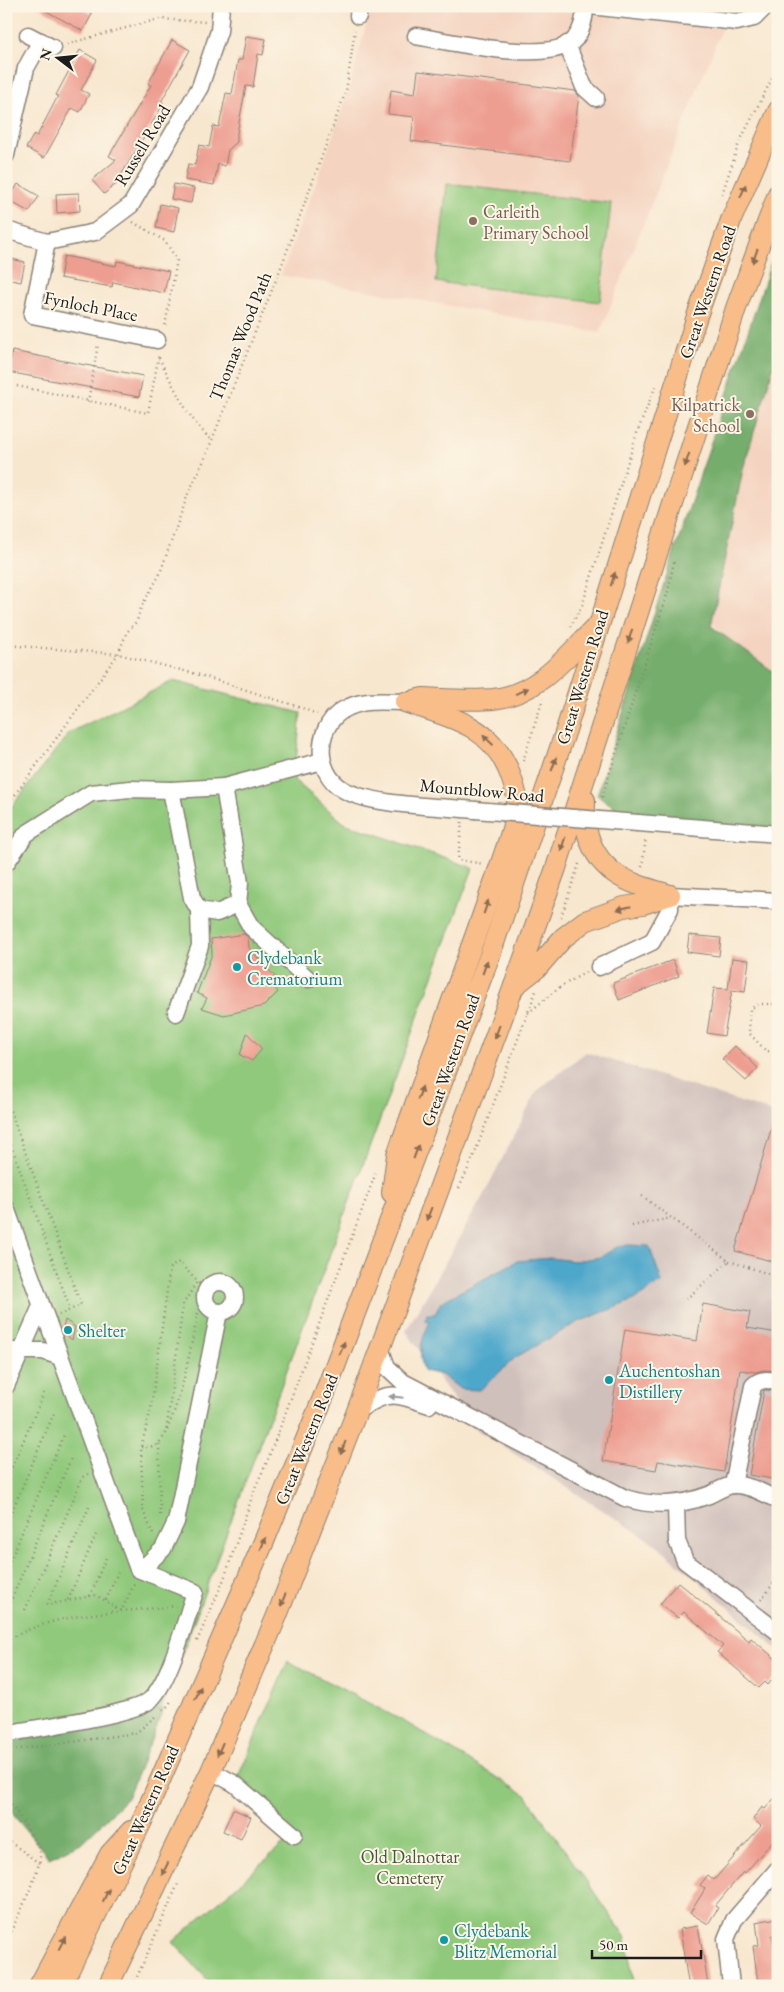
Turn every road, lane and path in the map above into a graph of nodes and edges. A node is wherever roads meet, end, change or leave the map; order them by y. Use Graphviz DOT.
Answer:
graph roads {
  1 [pos="221,6"];
  2 [pos="585,6"];
  3 [pos="590,6"];
  4 [pos="766,6"];
  5 [pos="358,11"];
  6 [pos="220,23"];
  7 [pos="416,36"];
  8 [pos="40,41"];
  9 [pos="567,44"];
  10 [pos="596,98"];
  11 [pos="778,111"];
  12 [pos="6,155"];
  13 [pos="778,194"];
  14 [pos="6,230"];
  15 [pos="47,242"];
  16 [pos="101,328"];
  17 [pos="158,348"];
  18 [pos="88,402"];
  19 [pos="212,440"];
  20 [pos="598,626"];
  21 [pos="6,644"];
  22 [pos="118,654"];
  23 [pos="406,702"];
  24 [pos="332,721"];
  25 [pos="322,761"];
  26 [pos="584,781"];
  27 [pos="224,787"];
  28 [pos="171,790"];
  29 [pos="6,807"];
  30 [pos="462,823"];
  31 [pos="778,834"];
  32 [pos="646,838"];
  33 [pos="6,863"];
  34 [pos="500,866"];
  35 [pos="641,872"];
  36 [pos="670,895"];
  37 [pos="778,901"];
  38 [pos="238,904"];
  39 [pos="199,910"];
  40 [pos="599,967"];
  41 [pos="308,979"];
  42 [pos="514,986"];
  43 [pos="778,1004"];
  44 [pos="176,1013"];
  45 [pos="526,1014"];
  46 [pos="778,1052"];
  47 [pos="6,1111"];
  48 [pos="6,1132"];
  49 [pos="642,1196"];
  50 [pos="6,1208"];
  51 [pos="671,1218"];
  52 [pos="632,1226"];
  53 [pos="386,1231"];
  54 [pos="729,1261"];
  55 [pos="778,1277"];
  56 [pos="207,1297"];
  57 [pos="685,1300"];
  58 [pos="70,1310"];
  59 [pos="44,1313"];
  60 [pos="380,1348"];
  61 [pos="14,1351"];
  62 [pos="60,1357"];
  63 [pos="778,1381"];
  64 [pos="6,1386"];
  65 [pos="44,1394"];
  66 [pos="291,1395"];
  67 [pos="357,1412"];
  68 [pos="54,1413"];
  69 [pos="476,1421"];
  70 [pos="166,1433"];
  71 [pos="64,1435"];
  72 [pos="159,1444"];
  73 [pos="141,1447"];
  74 [pos="72,1456"];
  75 [pos="101,1468"];
  76 [pos="6,1481"];
  77 [pos="733,1485"];
  78 [pos="778,1500"];
  79 [pos="676,1505"];
  80 [pos="90,1507"];
  81 [pos="6,1526"];
  82 [pos="97,1532"];
  83 [pos="163,1549"];
  84 [pos="107,1555"];
  85 [pos="6,1570"];
  86 [pos="141,1570"];
  87 [pos="118,1572"];
  88 [pos="778,1577"];
  89 [pos="90,1596"];
  90 [pos="68,1600"];
  91 [pos="106,1600"];
  92 [pos="190,1609"];
  93 [pos="25,1610"];
  94 [pos="121,1611"];
  95 [pos="6,1612"];
  96 [pos="751,1612"];
  97 [pos="778,1632"];
  98 [pos="6,1641"];
  99 [pos="197,1642"];
  100 [pos="173,1696"];
  101 [pos="6,1734"];
  102 [pos="6,1751"];
  103 [pos="211,1772"];
  104 [pos="6,1796"];
  105 [pos="144,1817"];
  106 [pos="294,1835"];
  107 [pos="6,1839"];
  108 [pos="39,1863"];
  109 [pos="778,1869"];
  110 [pos="6,1941"];
  111 [pos="38,1986"];
  112 [pos="61,1986"];
  113 [pos="108,1986"];
  114 [pos="731,1986"];
  1 -- 6 [label="street, Russell Road"];
  2 -- 9 [label="street"];
  3 -- 4 [label="street"];
  5 -- 19 [label="path, Thomas Wood Path"];
  6 -- 8 [label="path"];
  6 -- 15 [label="street, Russell Road"];
  7 -- 9 [label="street"];
  8 -- 12 [label="street"];
  9 -- 10 [label="street"];
  20 -- 11 [label="main road, Great Western Road, one-way"];
  13 -- 26 [label="main road, Great Western Road, one-way"];
  14 -- 15 [label="street, Russell Road"];
  15 -- 16 [label="street, Fynloch Place"];
  16 -- 17 [label="street, Fynloch Place"];
  16 -- 18 [label="path"];
  17 -- 19 [label="path"];
  19 -- 22 [label="path, Thomas Wood Path"];
  23 -- 20 [label="main road, one-way"];
  53 -- 20 [label="main road, Great Western Road, one-way"];
  21 -- 22 [label="path"];
  22 -- 24 [label="path"];
  22 -- 29 [label="path, Thomas Wood Path"];
  23 -- 24 [label="street"];
  34 -- 23 [label="main road, one-way"];
  24 -- 25 [label="street"];
  25 -- 27 [label="street"];
  25 -- 31 [label="street, Mountblow Road, bridge"];
  26 -- 36 [label="main road"];
  26 -- 42 [label="main road, Great Western Road, one-way"];
  27 -- 28 [label="street"];
  27 -- 38 [label="street"];
  28 -- 33 [label="street"];
  28 -- 39 [label="street"];
  30 -- 34 [label="path"];
  32 -- 35 [label="path"];
  53 -- 34 [label="main road, one-way"];
  36 -- 37 [label="street"];
  36 -- 40 [label="street"];
  36 -- 42 [label="main road, one-way"];
  38 -- 39 [label="street"];
  38 -- 41 [label="street"];
  39 -- 44 [label="street"];
  40 -- 45 [label="path"];
  42 -- 60 [label="main road, Great Western Road, one-way"];
  43 -- 46 [label="path"];
  47 -- 58 [label="path"];
  48 -- 58 [label="path"];
  49 -- 51 [label="path"];
  50 -- 59 [label="street"];
  51 -- 52 [label="path"];
  51 -- 54 [label="path"];
  105 -- 53 [label="main road, Great Western Road, one-way"];
  54 -- 55 [label="path"];
  54 -- 57 [label="path"];
  56 -- 70 [label="path"];
  56 -- 70 [label="path"];
  56 -- 73 [label="path"];
  56 -- 83 [label="street"];
  58 -- 59 [label="path"];
  59 -- 61 [label="street"];
  59 -- 62 [label="street"];
  60 -- 67 [label="main road, Great Western Road"];
  60 -- 69 [label="street"];
  61 -- 62 [label="street"];
  61 -- 64 [label="street"];
  62 -- 75 [label="street"];
  63 -- 77 [label="street"];
  65 -- 76 [label="path"];
  66 -- 99 [label="path"];
  69 -- 67 [label="street, one-way"];
  67 -- 103 [label="main road, Great Western Road, one-way"];
  68 -- 81 [label="path"];
  69 -- 79 [label="street"];
  70 -- 72 [label="path"];
  71 -- 85 [label="path"];
  72 -- 73 [label="path"];
  72 -- 83 [label="path"];
  73 -- 83 [label="path"];
  74 -- 95 [label="path"];
  75 -- 86 [label="street"];
  75 -- 93 [label="path"];
  77 -- 78 [label="street"];
  77 -- 79 [label="street"];
  79 -- 96 [label="street"];
  80 -- 90 [label="path"];
  82 -- 90 [label="path"];
  83 -- 86 [label="street"];
  84 -- 89 [label="path"];
  86 -- 92 [label="street"];
  86 -- 94 [label="path"];
  87 -- 91 [label="path"];
  88 -- 96 [label="path"];
  89 -- 90 [label="path"];
  89 -- 91 [label="path"];
  91 -- 94 [label="path"];
  92 -- 94 [label="path"];
  92 -- 101 [label="street"];
  94 -- 98 [label="path"];
  96 -- 97 [label="street"];
  100 -- 102 [label="path"];
  103 -- 106 [label="street"];
  103 -- 113 [label="main road, Great Western Road, one-way"];
  104 -- 108 [label="path"];
  111 -- 105 [label="main road, one-way"];
  112 -- 105 [label="main road, Great Western Road, one-way"];
  107 -- 108 [label="path"];
  108 -- 110 [label="path"];
  109 -- 114 [label="street"];
}
